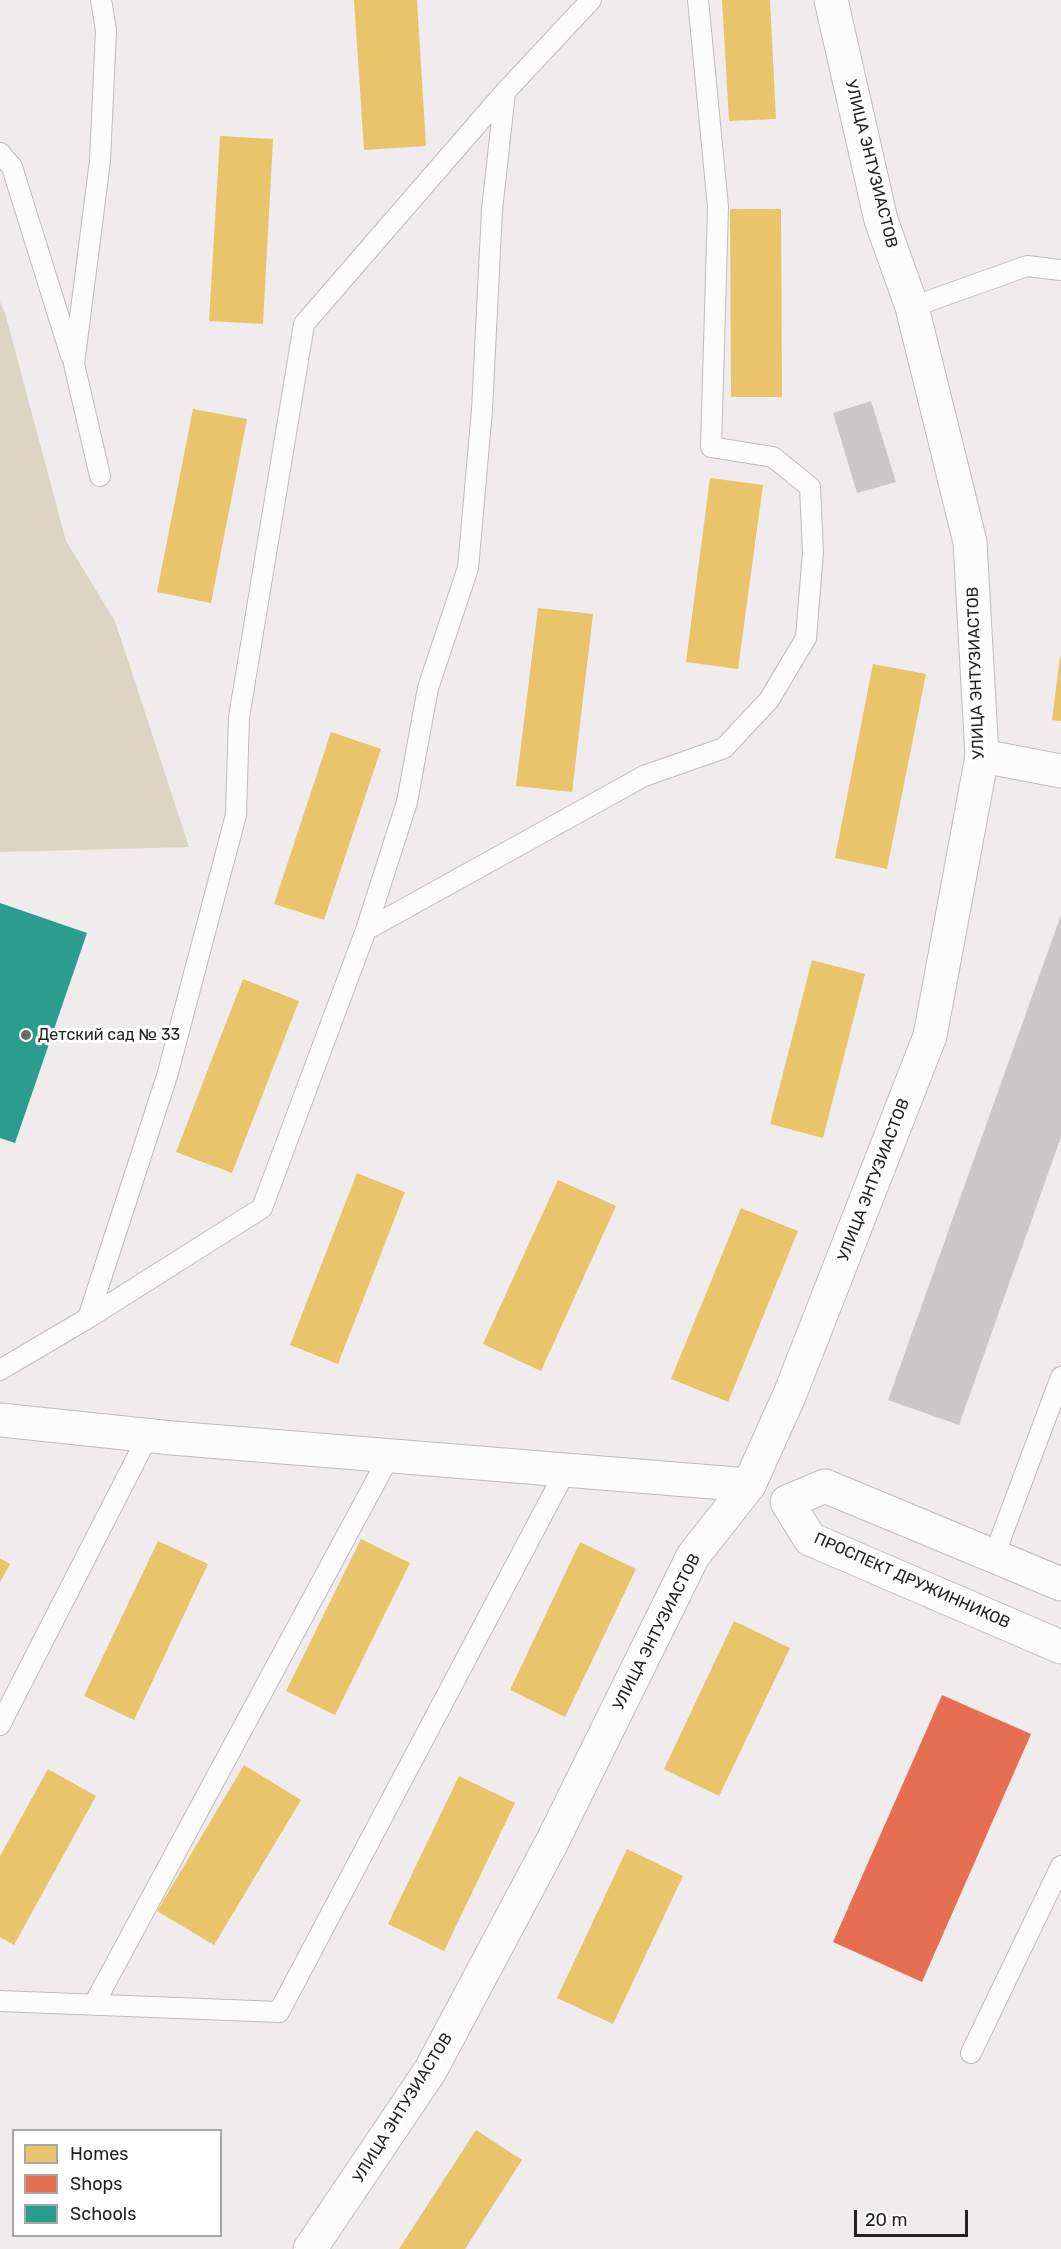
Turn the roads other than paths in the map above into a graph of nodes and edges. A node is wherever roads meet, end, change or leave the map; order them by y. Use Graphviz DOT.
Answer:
graph roads {
  1 [pos="101,0"];
  2 [pos="591,0"];
  3 [pos="698,0"];
  4 [pos="831,0"];
  5 [pos="505,92"];
  6 [pos="0,153"];
  7 [pos="1061,270"];
  8 [pos="912,307"];
  9 [pos="74,364"];
  10 [pos="100,476"];
  11 [pos="981,756"];
  12 [pos="1061,771"];
  13 [pos="366,930"];
  14 [pos="88,1318"];
  15 [pos="0,1370"];
  16 [pos="1061,1377"];
  17 [pos="0,1420"];
  18 [pos="148,1436"];
  19 [pos="390,1455"];
  20 [pos="566,1470"];
  21 [pos="749,1485"];
  22 [pos="787,1502"];
  23 [pos="994,1556"];
  24 [pos="1061,1584"];
  25 [pos="1061,1647"];
  26 [pos="0,1725"];
  27 [pos="1061,1866"];
  28 [pos="0,2001"];
  29 [pos="94,2004"];
  30 [pos="971,2053"];
  31 [pos="310,2249"];
  1 -- 9 [label="lane"];
  2 -- 5 [label="lane"];
  3 -- 13 [label="lane"];
  4 -- 8 [label="street, УЛИЦА ЭНТУЗИАСТОВ"];
  5 -- 13 [label="lane"];
  5 -- 14 [label="lane"];
  6 -- 9 [label="lane"];
  7 -- 8 [label="lane"];
  8 -- 11 [label="street, УЛИЦА ЭНТУЗИАСТОВ"];
  9 -- 10 [label="lane"];
  11 -- 12 [label="street"];
  11 -- 21 [label="street, УЛИЦА ЭНТУЗИАСТОВ"];
  13 -- 14 [label="lane"];
  14 -- 15 [label="lane"];
  16 -- 23 [label="lane"];
  17 -- 18 [label="street"];
  18 -- 19 [label="street"];
  18 -- 26 [label="lane"];
  19 -- 20 [label="street"];
  19 -- 29 [label="lane"];
  20 -- 21 [label="street"];
  20 -- 29 [label="lane"];
  21 -- 22 [label="street"];
  21 -- 31 [label="street, УЛИЦА ЭНТУЗИАСТОВ"];
  22 -- 23 [label="street"];
  22 -- 25 [label="street, ПРОСПЕКТ ДРУЖИННИКОВ"];
  23 -- 24 [label="street"];
  27 -- 30 [label="lane"];
  28 -- 29 [label="lane"];
}
